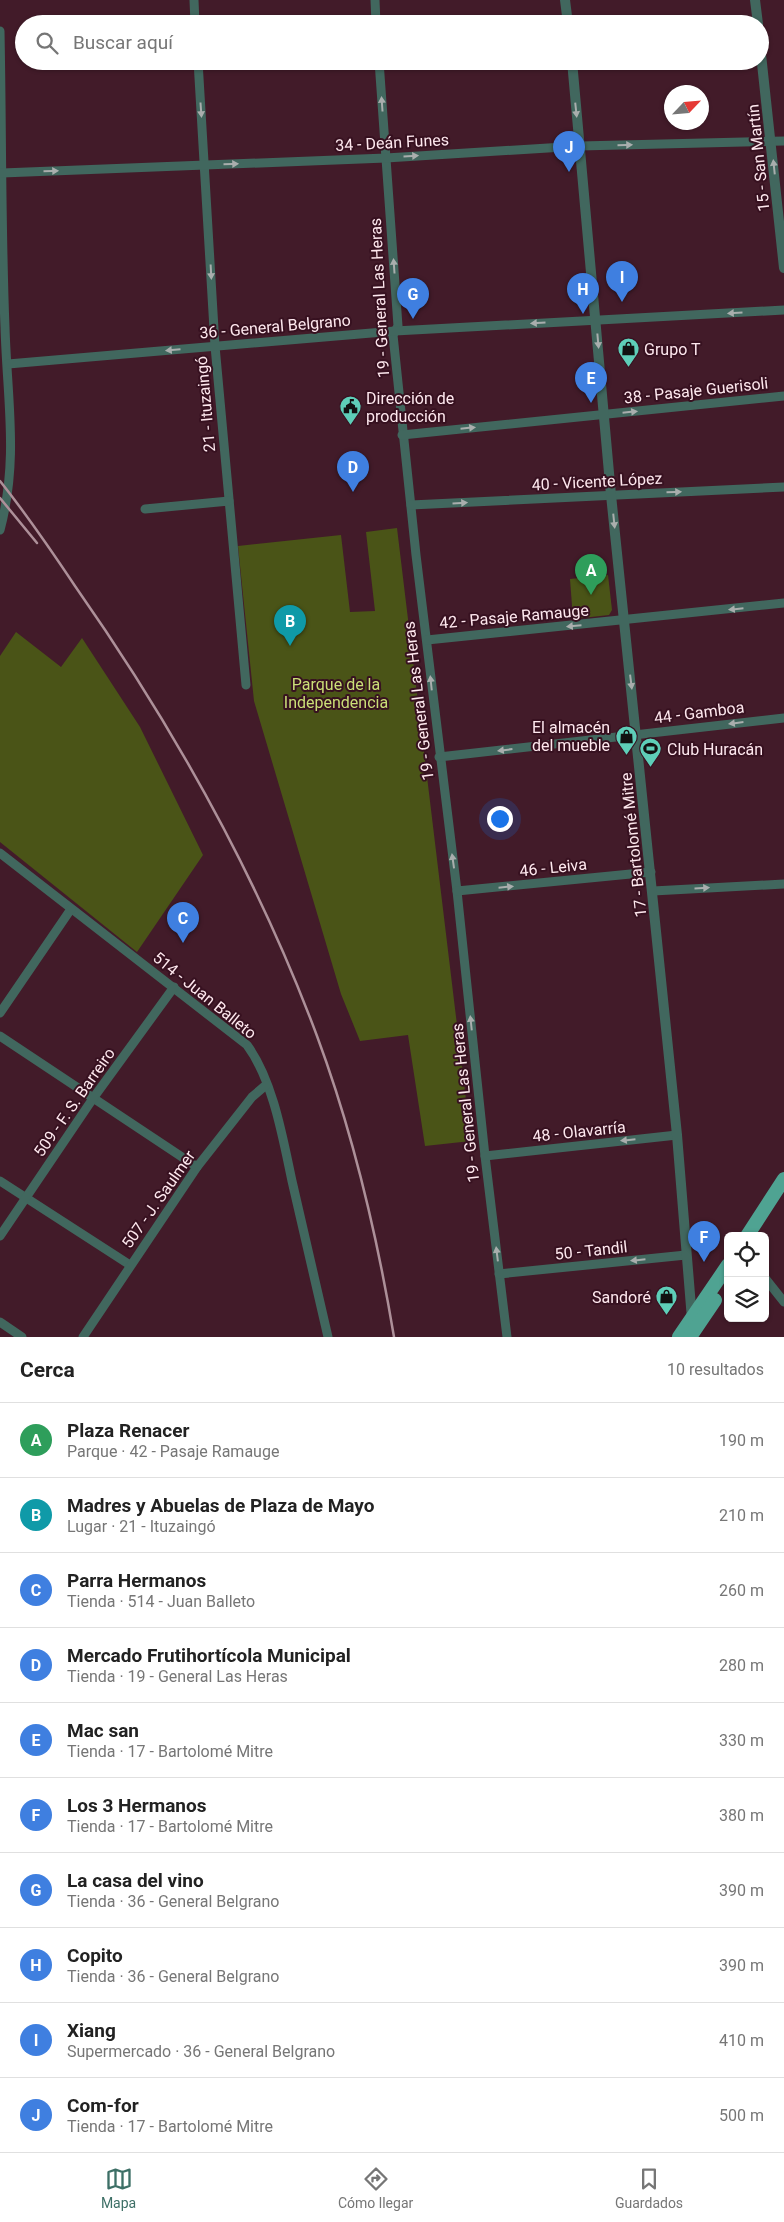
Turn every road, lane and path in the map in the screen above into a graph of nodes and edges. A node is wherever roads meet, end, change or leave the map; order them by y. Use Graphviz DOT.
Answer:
graph roads {
  1 [pos="194,0"];
  2 [pos="375,0"];
  3 [pos="565,0"];
  4 [pos="755,0"];
  5 [pos="195,15"];
  6 [pos="376,15"];
  7 [pos="567,15"];
  8 [pos="757,15"];
  9 [pos="0,31"];
  10 [pos="199,70"];
  11 [pos="380,70"];
  12 [pos="573,70"];
  13 [pos="763,70"];
  14 [pos="784,141"];
  15 [pos="771,142"];
  16 [pos="580,146"];
  17 [pos="386,158"];
  18 [pos="205,166"];
  19 [pos="2,172"];
  20 [pos="784,268"];
  21 [pos="784,310"];
  22 [pos="596,320"];
  23 [pos="2,327"];
  24 [pos="396,331"];
  25 [pos="215,346"];
  26 [pos="8,364"];
  27 [pos="784,396"];
  28 [pos="604,415"];
  29 [pos="402,435"];
  30 [pos="784,487"];
  31 [pos="611,495"];
  32 [pos="229,501"];
  33 [pos="411,505"];
  34 [pos="145,509"];
  35 [pos="0,530"];
  36 [pos="784,603"];
  37 [pos="624,621"];
  38 [pos="427,640"];
  39 [pos="246,684"];
  40 [pos="784,718"];
  41 [pos="637,734"];
  42 [pos="439,757"];
  43 [pos="0,853"];
  44 [pos="651,872"];
  45 [pos="784,884"];
  46 [pos="458,891"];
  47 [pos="653,891"];
  48 [pos="71,909"];
  49 [pos="174,987"];
  50 [pos="0,1013"];
  51 [pos="0,1036"];
  52 [pos="266,1085"];
  53 [pos="94,1097"];
  54 [pos="677,1135"];
  55 [pos="485,1156"];
  56 [pos="197,1167"];
  57 [pos="784,1179"];
  58 [pos="0,1181"];
  59 [pos="784,1195"];
  60 [pos="25,1199"];
  61 [pos="750,1232"];
  62 [pos="761,1232"];
  63 [pos="0,1236"];
  64 [pos="686,1256"];
  65 [pos="130,1265"];
  66 [pos="724,1272"];
  67 [pos="500,1274"];
  68 [pos="769,1283"];
  69 [pos="724,1287"];
  70 [pos="784,1302"];
  71 [pos="695,1321"];
  72 [pos="0,1322"];
  73 [pos="22,1337"];
  74 [pos="83,1337"];
  75 [pos="328,1337"];
  76 [pos="507,1337"];
  77 [pos="678,1337"];
  78 [pos="690,1337"];
  1 -- 5 [label="street"];
  2 -- 6 [label="street"];
  3 -- 7 [label="street"];
  4 -- 8 [label="street"];
  9 -- 19 [label="street"];
  10 -- 18 [label="street, 21 - Ituzaingó, one-way"];
  17 -- 11 [label="street, 19 - General Las Heras, one-way"];
  12 -- 16 [label="street, 17 - Bartolomé Mitre, one-way"];
  13 -- 15 [label="street, 15 - San Martín"];
  14 -- 15 [label="street, 34 - Deán Funes"];
  16 -- 15 [label="street, 34 - Deán Funes, one-way"];
  20 -- 15 [label="street, 15 - San Martín, one-way"];
  17 -- 16 [label="street, 34 - Deán Funes, one-way"];
  16 -- 22 [label="street, 17 - Bartolomé Mitre"];
  18 -- 17 [label="street, 34 - Deán Funes, one-way"];
  24 -- 17 [label="street, 19 - General Las Heras, one-way"];
  19 -- 18 [label="street, 34 - Deán Funes, one-way"];
  18 -- 25 [label="street, 21 - Ituzaingó, one-way"];
  19 -- 23 [label="street"];
  21 -- 22 [label="street, 36 - General Belgrano, one-way"];
  22 -- 24 [label="street, 36 - General Belgrano, one-way"];
  22 -- 28 [label="street, 17 - Bartolomé Mitre, one-way"];
  23 -- 26 [label="street"];
  24 -- 25 [label="street, 36 - General Belgrano"];
  24 -- 29 [label="street, 19 - General Las Heras"];
  25 -- 26 [label="street, 36 - General Belgrano, one-way"];
  25 -- 32 [label="street, 21 - Ituzaingó"];
  26 -- 35 [label="street"];
  28 -- 27 [label="street, 38 - Pasaje Guerisoli, one-way"];
  29 -- 28 [label="street, 38 - Pasaje Guerisoli, one-way"];
  28 -- 31 [label="street, 17 - Bartolomé Mitre"];
  29 -- 33 [label="street, 19 - General Las Heras"];
  31 -- 30 [label="street, 40 - Vicente López, one-way"];
  33 -- 31 [label="street, 40 - Vicente López, one-way"];
  31 -- 37 [label="street, 17 - Bartolomé Mitre, one-way"];
  32 -- 34 [label="street"];
  32 -- 39 [label="street, 21 - Ituzaingó"];
  33 -- 38 [label="street, 19 - General Las Heras"];
  36 -- 37 [label="street, 42 - Pasaje Ramauge, one-way"];
  37 -- 38 [label="street, 42 - Pasaje Ramauge, one-way"];
  37 -- 41 [label="street, 17 - Bartolomé Mitre, one-way"];
  42 -- 38 [label="street, 19 - General Las Heras, one-way"];
  40 -- 41 [label="street, 44 - Gamboa, one-way"];
  41 -- 42 [label="street, 44 - Gamboa, one-way"];
  41 -- 44 [label="street, 17 - Bartolomé Mitre"];
  46 -- 42 [label="street, 19 - General Las Heras, one-way"];
  43 -- 48 [label="street, 514 - Juan Balleto"];
  46 -- 44 [label="street, 46 - Leiva, one-way"];
  44 -- 47 [label="street, 17 - Bartolomé Mitre"];
  47 -- 45 [label="street, one-way"];
  55 -- 46 [label="street, 19 - General Las Heras, one-way"];
  47 -- 54 [label="street, 17 - Bartolomé Mitre"];
  48 -- 49 [label="street, 514 - Juan Balleto"];
  48 -- 50 [label="street"];
  49 -- 52 [label="street, 514 - Juan Balleto"];
  49 -- 53 [label="street, 509 - F. S. Barreiro"];
  51 -- 53 [label="street"];
  52 -- 56 [label="street, 507 - J. Saulmer"];
  52 -- 75 [label="street, 514 - Juan Balleto"];
  53 -- 56 [label="street"];
  53 -- 60 [label="street, 509 - F. S. Barreiro"];
  54 -- 55 [label="street, 48 - Olavarría, one-way"];
  54 -- 64 [label="street, 17 - Bartolomé Mitre"];
  67 -- 55 [label="street, 19 - General Las Heras, one-way"];
  56 -- 65 [label="street, 507 - J. Saulmer"];
  57 -- 61 [label="main road"];
  58 -- 60 [label="street"];
  59 -- 62 [label="main road"];
  60 -- 63 [label="street, 509 - F. S. Barreiro"];
  60 -- 65 [label="street"];
  64 -- 67 [label="street, 50 - Tandil, one-way"];
  64 -- 71 [label="street, 17 - Bartolomé Mitre"];
  65 -- 74 [label="street, 507 - J. Saulmer"];
  66 -- 71 [label="main road"];
  67 -- 76 [label="street, 19 - General Las Heras"];
  68 -- 70 [label="street"];
  69 -- 71 [label="main road"];
  71 -- 77 [label="main road"];
  71 -- 78 [label="main road"];
  72 -- 73 [label="street"];
}
